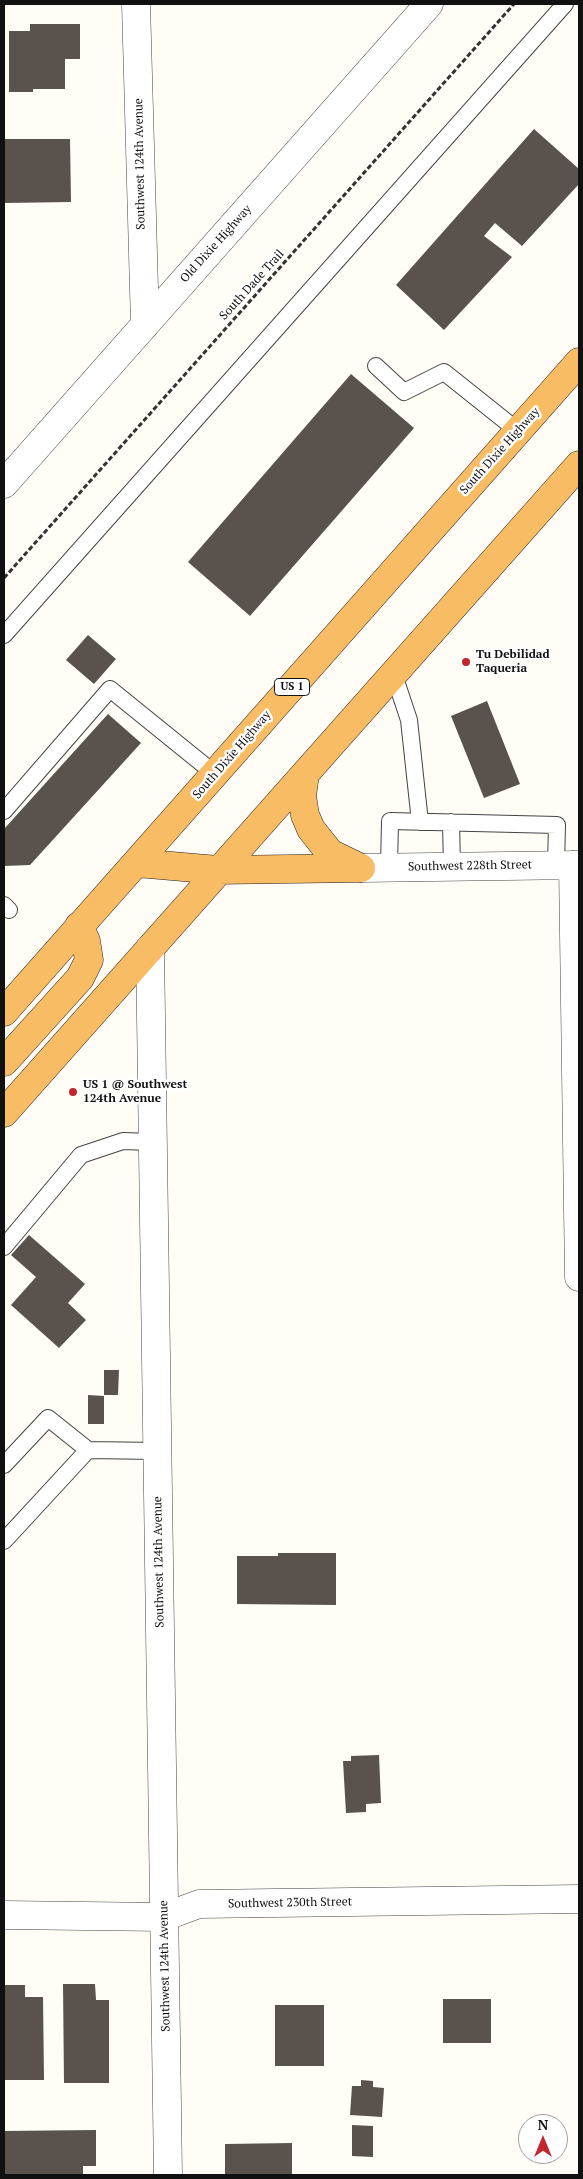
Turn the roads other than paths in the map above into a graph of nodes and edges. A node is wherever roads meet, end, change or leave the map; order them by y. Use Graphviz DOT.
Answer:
graph roads {
  1 [pos="136,4"];
  2 [pos="429,4"];
  3 [pos="565,4"];
  4 [pos="144,325"];
  5 [pos="579,362"];
  6 [pos="376,366"];
  7 [pos="518,431"];
  8 [pos="579,465"];
  9 [pos="4,484"];
  10 [pos="4,635"];
  11 [pos="394,675"];
  12 [pos="215,774"];
  13 [pos="305,774"];
  14 [pos="4,811"];
  15 [pos="420,822"];
  16 [pos="451,822"];
  17 [pos="137,863"];
  18 [pos="569,865"];
  19 [pos="389,867"];
  20 [pos="452,867"];
  21 [pos="360,868"];
  22 [pos="218,870"];
  23 [pos="79,926"];
  24 [pos="150,948"];
  25 [pos="4,1012"];
  26 [pos="4,1062"];
  27 [pos="4,1113"];
  28 [pos="152,1142"];
  29 [pos="4,1247"];
  30 [pos="579,1277"];
  31 [pos="88,1450"];
  32 [pos="157,1451"];
  33 [pos="4,1465"];
  34 [pos="4,1541"];
  35 [pos="579,1898"];
  36 [pos="4,1915"];
  37 [pos="164,1917"];
  38 [pos="168,2175"];
  1 -- 4 [label="street, Southwest 124th Avenue"];
  2 -- 4 [label="street, Old Dixie Highway"];
  3 -- 10 [label="lane"];
  4 -- 9 [label="street, Old Dixie Highway"];
  5 -- 7 [label="highway, South Dixie Highway / US 1"];
  6 -- 7 [label="lane"];
  7 -- 12 [label="highway, South Dixie Highway / US 1"];
  8 -- 11 [label="highway"];
  11 -- 13 [label="highway"];
  11 -- 15 [label="lane"];
  12 -- 14 [label="lane"];
  12 -- 17 [label="highway, South Dixie Highway / US 1"];
  13 -- 21 [label="highway"];
  13 -- 22 [label="highway"];
  15 -- 16 [label="lane"];
  15 -- 19 [label="lane"];
  16 -- 18 [label="lane"];
  16 -- 20 [label="lane"];
  17 -- 22 [label="highway"];
  17 -- 23 [label="highway, South Dixie Highway / US 1"];
  18 -- 20 [label="street, Southwest 228th Street"];
  18 -- 30 [label="street"];
  19 -- 20 [label="street, Southwest 228th Street"];
  19 -- 21 [label="street, Southwest 228th Street"];
  21 -- 22 [label="highway"];
  22 -- 24 [label="highway"];
  23 -- 25 [label="highway, South Dixie Highway / US 1"];
  23 -- 26 [label="highway"];
  24 -- 27 [label="highway"];
  24 -- 28 [label="street, Southwest 124th Avenue"];
  28 -- 29 [label="lane"];
  28 -- 32 [label="street, Southwest 124th Avenue"];
  31 -- 32 [label="lane"];
  31 -- 33 [label="lane"];
  31 -- 34 [label="lane"];
  32 -- 37 [label="street, Southwest 124th Avenue"];
  35 -- 37 [label="street, Southwest 230th Street"];
  36 -- 37 [label="street, Southwest 230th Street"];
  37 -- 38 [label="street, Southwest 124th Avenue"];
}
